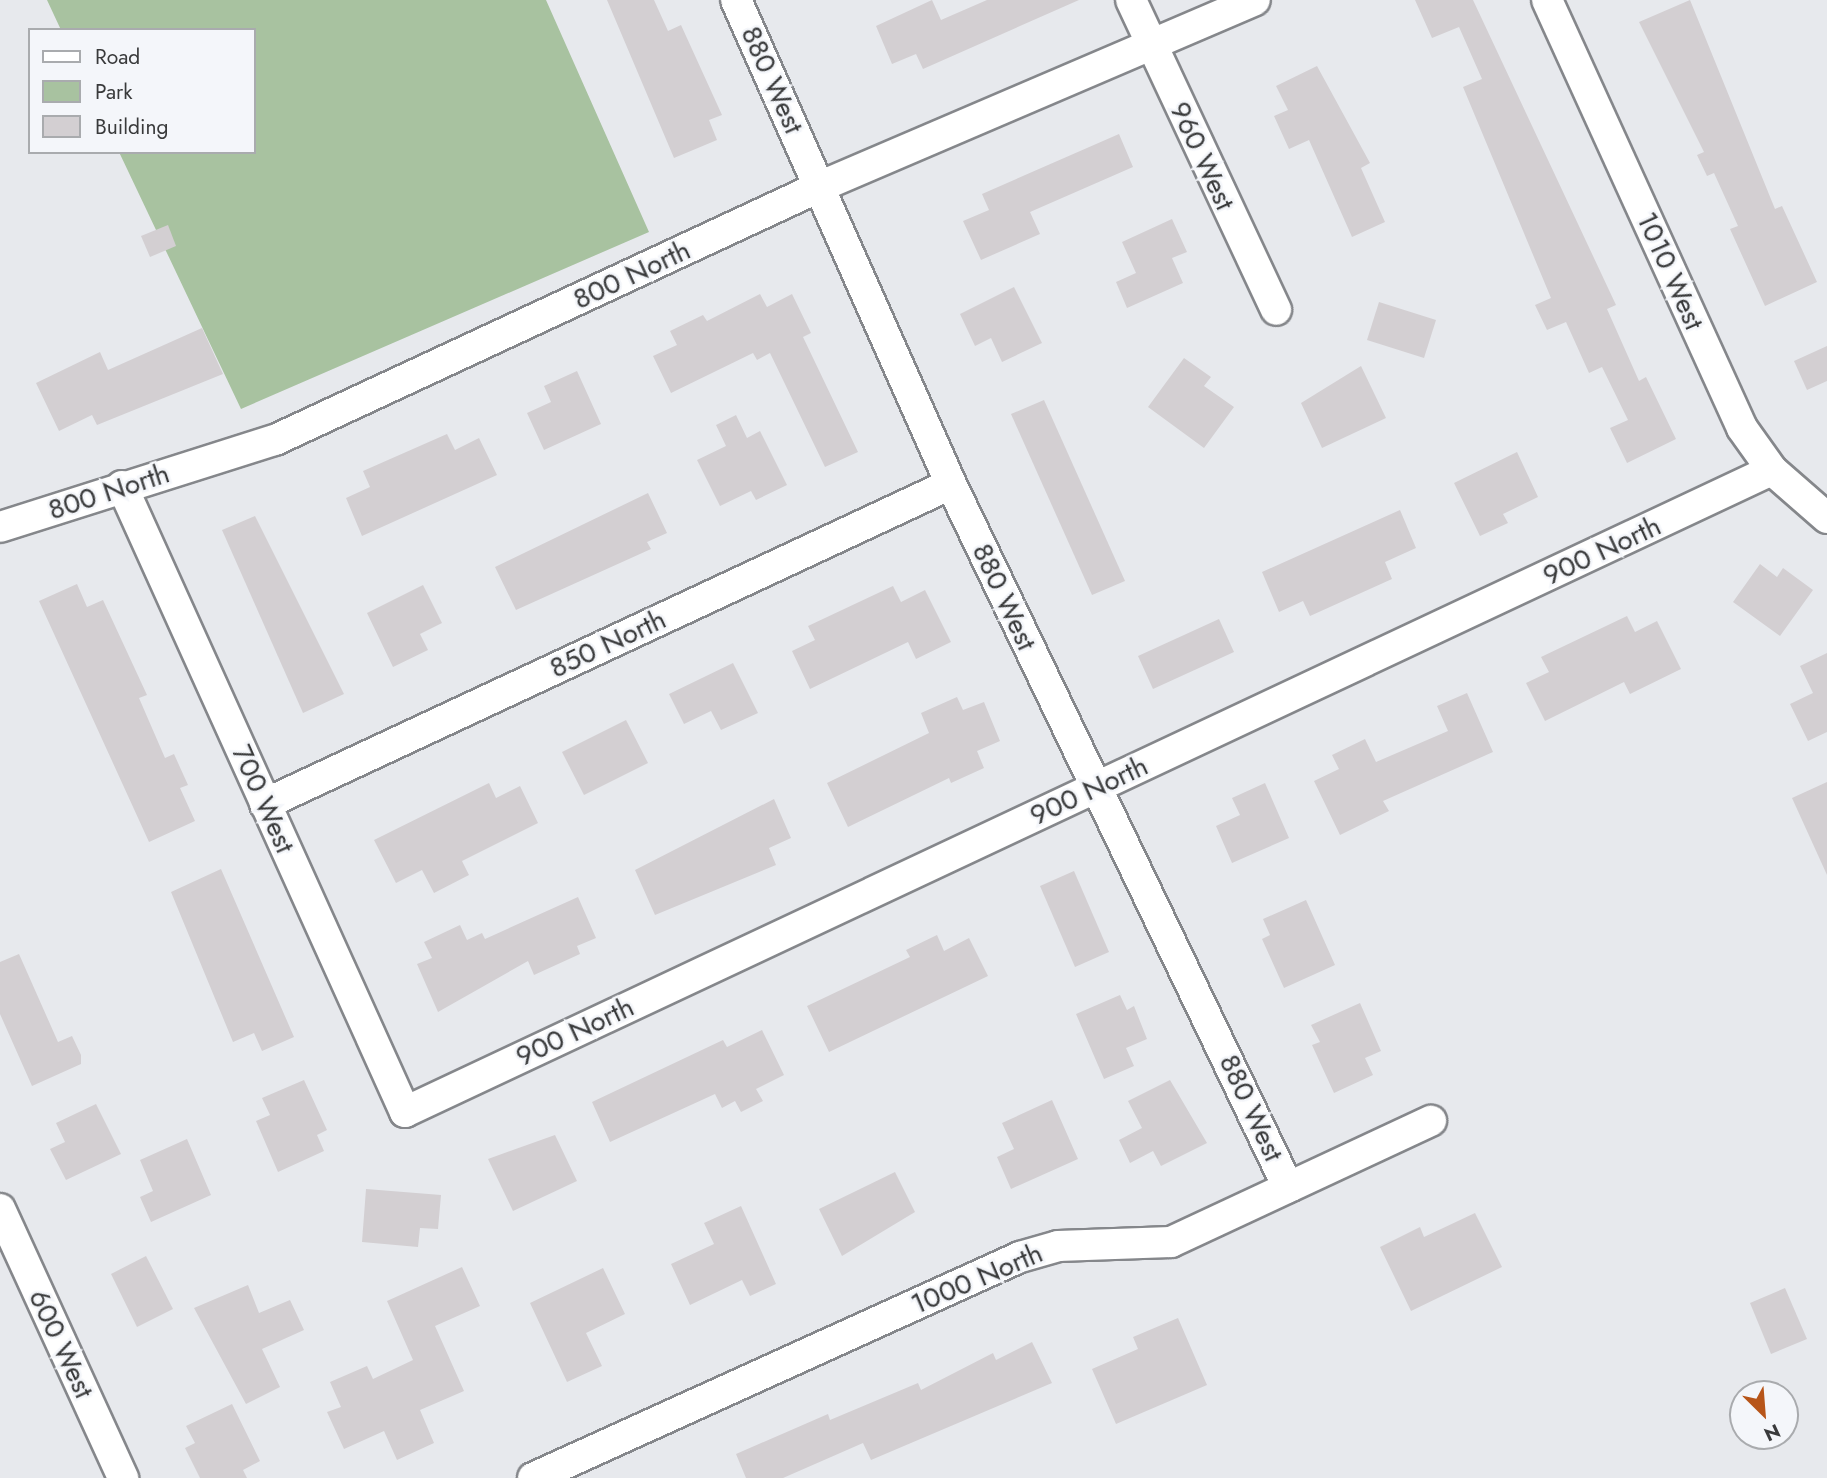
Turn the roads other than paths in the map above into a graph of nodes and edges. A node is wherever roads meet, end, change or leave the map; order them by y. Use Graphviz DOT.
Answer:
graph roads {
  1 [pos="736,0"];
  2 [pos="1131,0"];
  3 [pos="1255,0"];
  4 [pos="1547,0"];
  5 [pos="1151,45"];
  6 [pos="820,187"];
  7 [pos="1276,310"];
  8 [pos="1772,470"];
  9 [pos="951,484"];
  10 [pos="122,486"];
  11 [pos="1827,518"];
  12 [pos="0,527"];
  13 [pos="1094,789"];
  14 [pos="265,804"];
  15 [pos="405,1112"];
  16 [pos="1431,1121"];
  17 [pos="1288,1187"];
  18 [pos="0,1209"];
  19 [pos="123,1478"];
  20 [pos="533,1478"];
  1 -- 6 [label="street, 880 West"];
  2 -- 5 [label="street, 960 West"];
  3 -- 5 [label="street, 800 North"];
  4 -- 8 [label="street, 1010 West"];
  5 -- 6 [label="street, 800 North"];
  5 -- 7 [label="street, 960 West"];
  6 -- 9 [label="street, 880 West"];
  6 -- 10 [label="street, 800 North"];
  8 -- 11 [label="street, 1010 West"];
  8 -- 13 [label="street, 900 North"];
  9 -- 13 [label="street, 880 West"];
  9 -- 14 [label="street, 850 North"];
  10 -- 12 [label="street, 800 North"];
  10 -- 14 [label="street, 700 West"];
  13 -- 15 [label="street, 900 North"];
  13 -- 17 [label="street, 880 West"];
  14 -- 15 [label="street, 700 West"];
  16 -- 17 [label="street, 1000 North"];
  17 -- 20 [label="street, 1000 North"];
  18 -- 19 [label="street, 600 West"];
}
